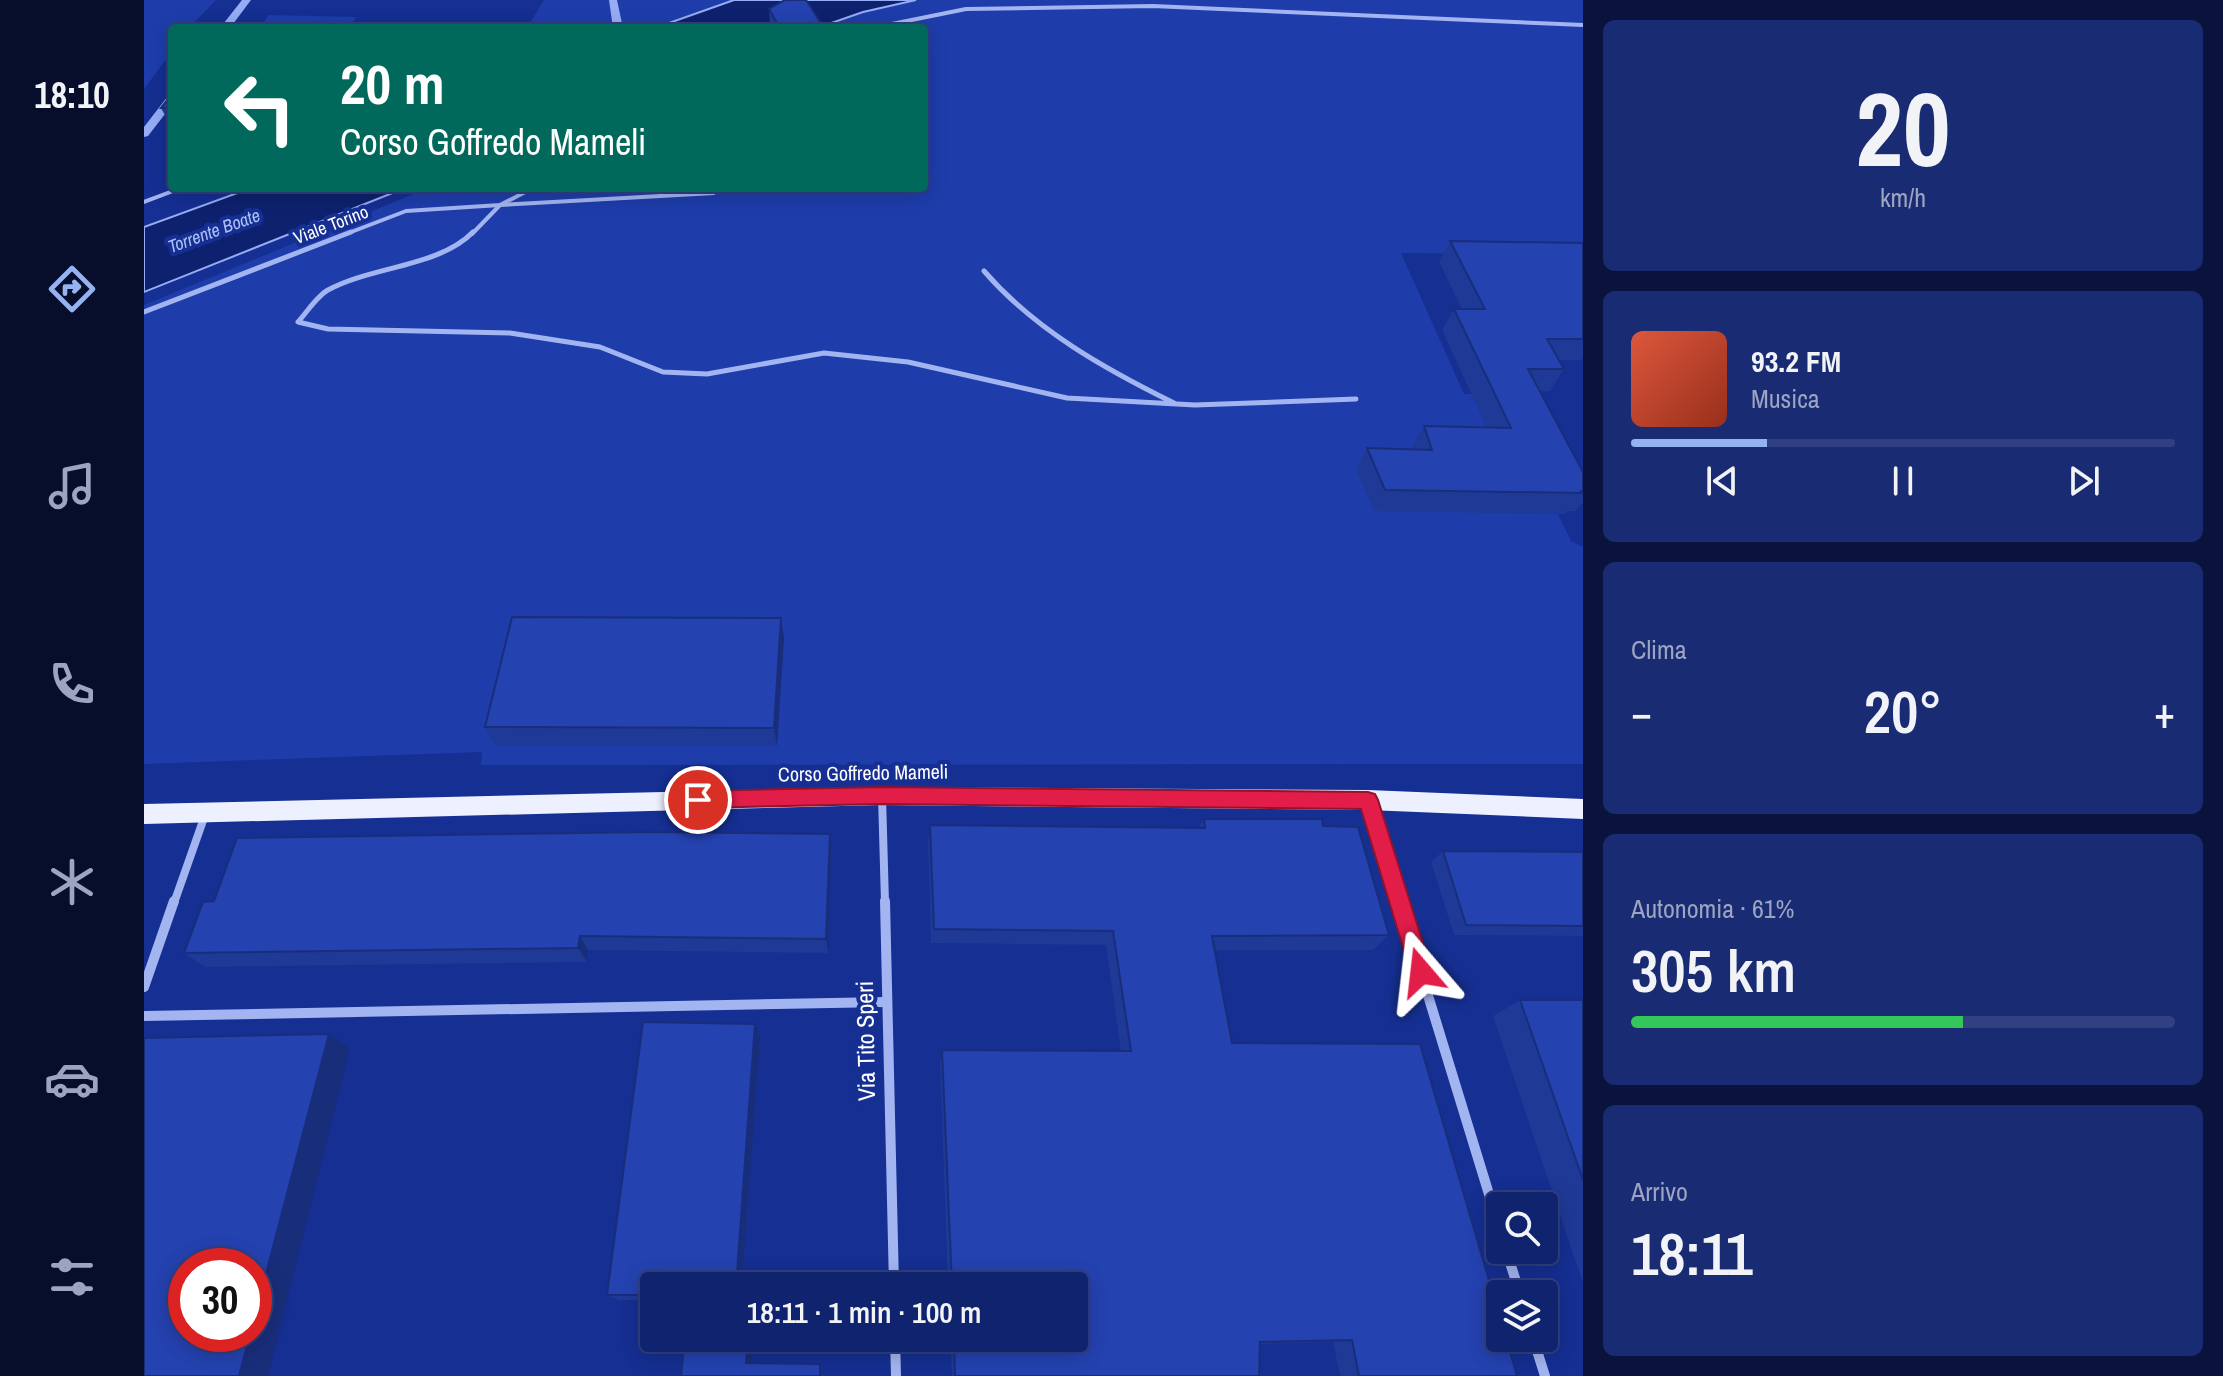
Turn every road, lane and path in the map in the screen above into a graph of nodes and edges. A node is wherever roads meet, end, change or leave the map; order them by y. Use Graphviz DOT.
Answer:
graph roads {
  1 [pos="892,24"];
  2 [pos="1583,25"];
  3 [pos="170,192"];
  4 [pos="525,192"];
  5 [pos="714,193"];
  6 [pos="144,202"];
  7 [pos="500,205"];
  8 [pos="984,271"];
  9 [pos="144,312"];
  10 [pos="1356,399"];
  11 [pos="1177,404"];
  12 [pos="882,796"];
  13 [pos="1368,800"];
  14 [pos="1583,809"];
  15 [pos="207,810"];
  16 [pos="144,814"];
  17 [pos="144,987"];
  18 [pos="887,1002"];
  19 [pos="144,1016"];
  20 [pos="1488,1192"];
  21 [pos="894,1272"];
  22 [pos="895,1352"];
  23 [pos="1537,1352"];
  24 [pos="896,1376"];
  25 [pos="1545,1376"];
  1 -- 2 [label="lane"];
  3 -- 6 [label="lane"];
  4 -- 7 [label="lane, Viale Torino"];
  5 -- 7 [label="lane"];
  7 -- 9 [label="lane, Viale Torino"];
  7 -- 11 [label="lane"];
  8 -- 11 [label="lane"];
  10 -- 11 [label="lane"];
  12 -- 13 [label="main road, Corso Goffredo Mameli"];
  12 -- 15 [label="main road, Corso Goffredo Mameli"];
  12 -- 18 [label="street, Via Tito Speri"];
  13 -- 14 [label="main road, Corso Goffredo Mameli"];
  13 -- 20 [label="street"];
  15 -- 16 [label="main road, Corso Goffredo Mameli"];
  15 -- 17 [label="street"];
  18 -- 19 [label="street"];
  18 -- 21 [label="street, Via Tito Speri"];
  22 -- 24 [label="street"];
  23 -- 25 [label="street"];
}
